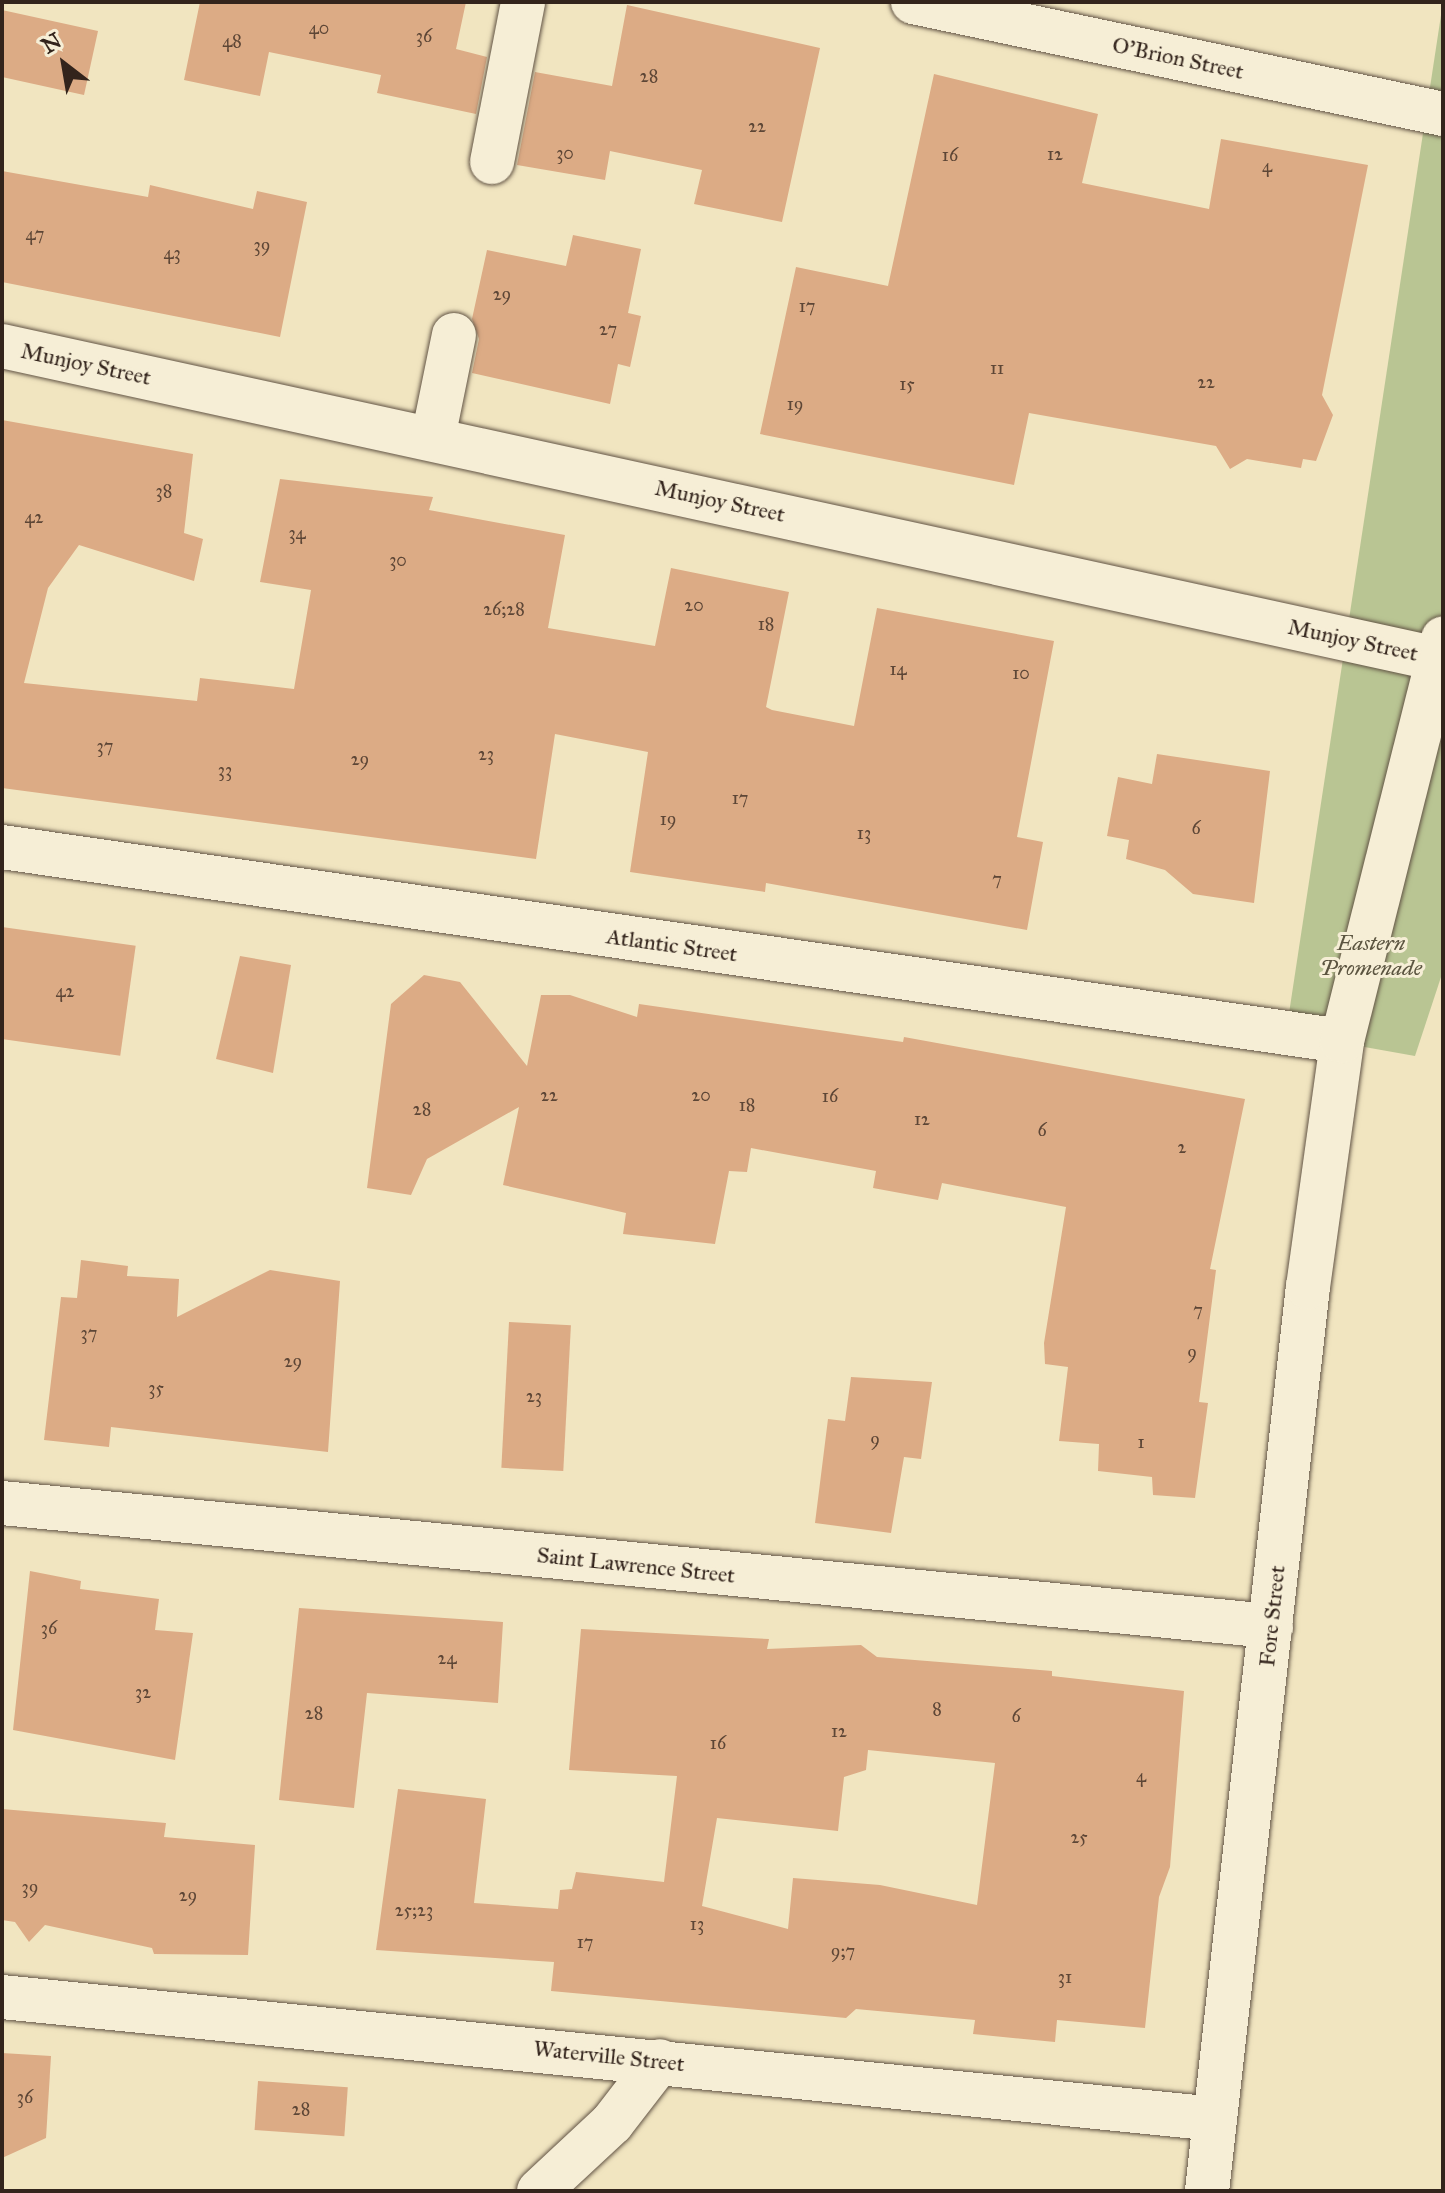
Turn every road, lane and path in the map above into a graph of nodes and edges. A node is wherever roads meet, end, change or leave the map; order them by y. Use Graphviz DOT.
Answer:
graph roads {
  1 [pos="523,2"];
  2 [pos="913,2"];
  3 [pos="1443,114"];
  4 [pos="492,162"];
  5 [pos="454,335"];
  6 [pos="2,346"];
  7 [pos="433,438"];
  8 [pos="1440,648"];
  9 [pos="2,847"];
  10 [pos="1342,1041"];
  11 [pos="2,1503"];
  12 [pos="1271,1626"];
  13 [pos="2,1997"];
  14 [pos="660,2061"];
  15 [pos="1215,2119"];
  16 [pos="539,2191"];
  17 [pos="1207,2191"];
  1 -- 4 [label="street"];
  2 -- 3 [label="street, O'Brion Street"];
  5 -- 7 [label="street"];
  6 -- 7 [label="street, Munjoy Street"];
  7 -- 8 [label="street, Munjoy Street"];
  8 -- 10 [label="street"];
  9 -- 10 [label="street, Atlantic Street"];
  10 -- 12 [label="street, Fore Street"];
  11 -- 12 [label="street, Saint Lawrence Street"];
  12 -- 15 [label="street, Fore Street"];
  13 -- 14 [label="street, Waterville Street"];
  14 -- 15 [label="street, Waterville Street"];
  14 -- 16 [label="street"];
  15 -- 17 [label="street, Fore Street"];
}
